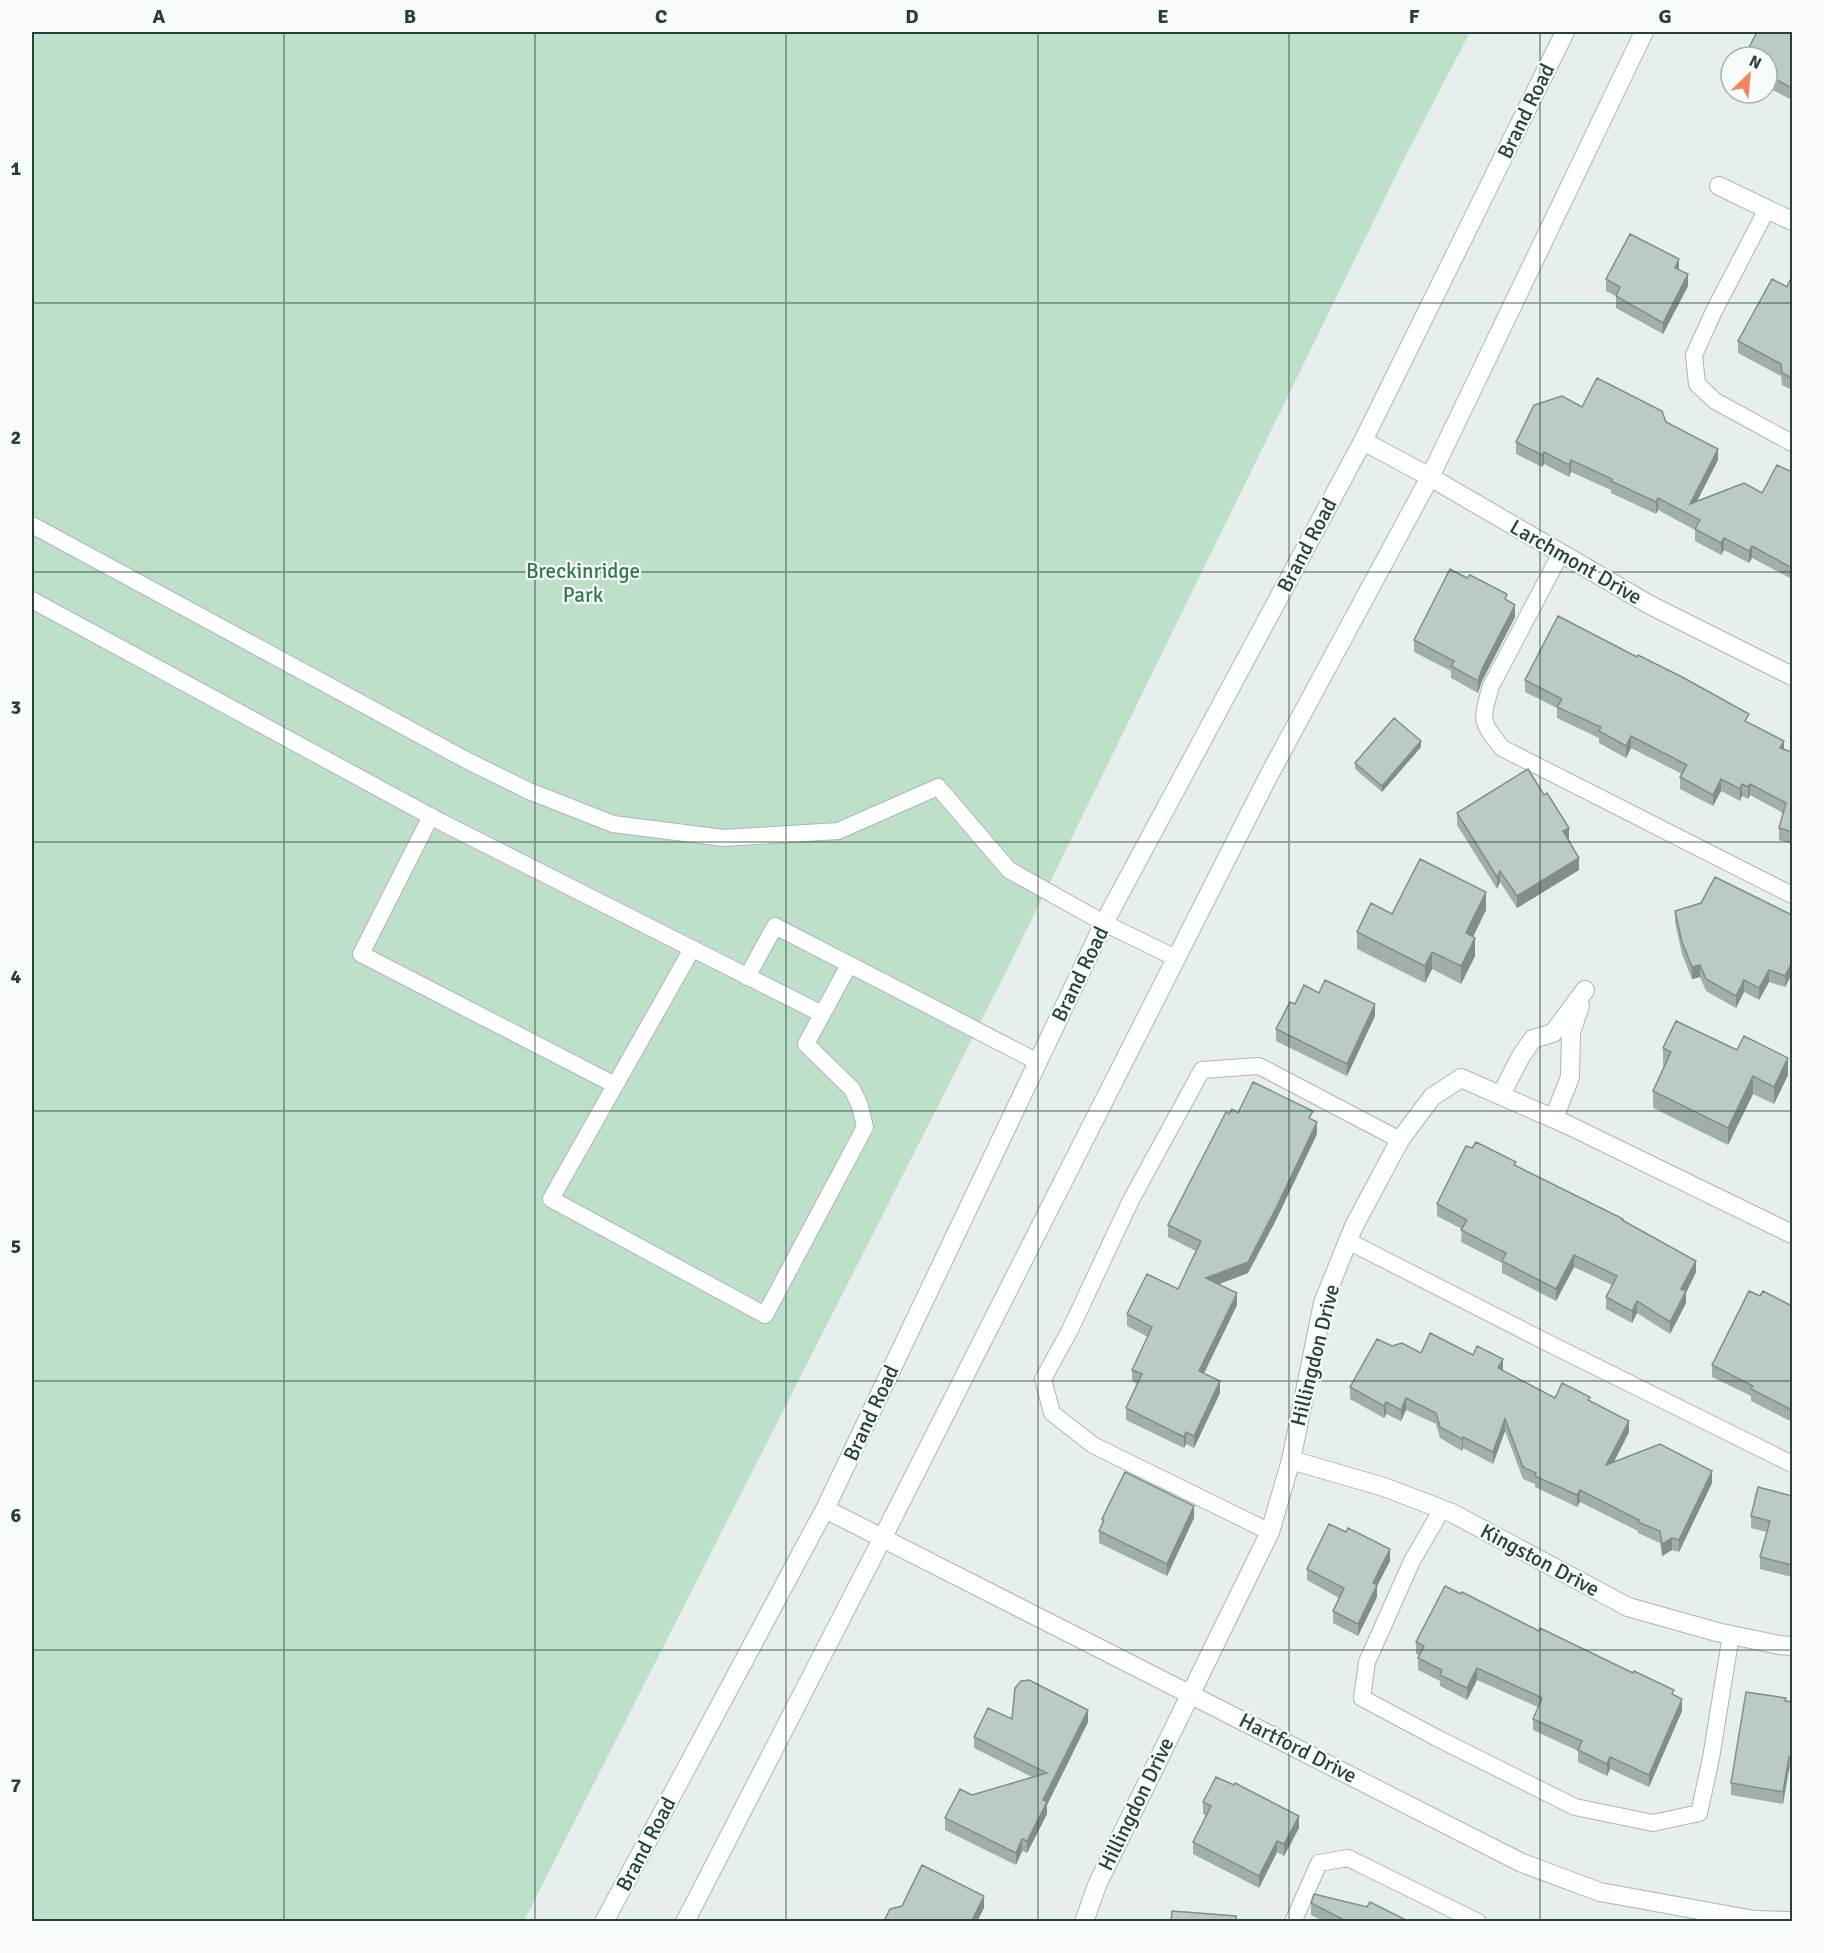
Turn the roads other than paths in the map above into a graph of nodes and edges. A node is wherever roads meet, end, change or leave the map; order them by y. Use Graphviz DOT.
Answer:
graph roads {
  1 [pos="1565,32"];
  2 [pos="1644,32"];
  3 [pos="1719,186"];
  4 [pos="1767,209"];
  5 [pos="1792,221"];
  6 [pos="1363,441"];
  7 [pos="1792,443"];
  8 [pos="1430,477"];
  9 [pos="32,525"];
  10 [pos="1561,553"];
  11 [pos="32,600"];
  12 [pos="1792,676"];
  13 [pos="431,816"];
  14 [pos="1792,895"];
  15 [pos="1104,923"];
  16 [pos="692,949"];
  17 [pos="1176,958"];
  18 [pos="849,965"];
  19 [pos="747,977"];
  20 [pos="822,1014"];
  21 [pos="1038,1062"];
  22 [pos="615,1085"];
  23 [pos="1501,1095"];
  24 [pos="1554,1118"];
  25 [pos="1400,1140"];
  26 [pos="1792,1234"];
  27 [pos="1348,1241"];
  28 [pos="1291,1460"];
  29 [pos="1792,1464"];
  30 [pos="825,1509"];
  31 [pos="1442,1509"];
  32 [pos="1270,1532"];
  33 [pos="883,1537"];
  34 [pos="1731,1635"];
  35 [pos="1792,1646"];
  36 [pos="1190,1693"];
  37 [pos="1792,1921"];
  38 [pos="604,1922"];
  39 [pos="685,1922"];
  40 [pos="1084,1922"];
  41 [pos="1293,1922"];
  42 [pos="1478,1922"];
  1 -- 6 [label="main road, Brand Road"];
  2 -- 8 [label="main road"];
  3 -- 4 [label="main road"];
  4 -- 5 [label="main road"];
  4 -- 7 [label="lane"];
  6 -- 8 [label="main road, Larchmont Drive"];
  6 -- 15 [label="main road, Brand Road"];
  8 -- 10 [label="main road, Larchmont Drive"];
  8 -- 17 [label="main road"];
  9 -- 15 [label="lane"];
  10 -- 12 [label="main road, Larchmont Drive"];
  10 -- 14 [label="lane"];
  11 -- 13 [label="lane"];
  13 -- 16 [label="lane"];
  13 -- 22 [label="lane"];
  15 -- 17 [label="lane"];
  15 -- 21 [label="main road, Brand Road"];
  16 -- 19 [label="lane"];
  16 -- 22 [label="lane"];
  17 -- 33 [label="main road"];
  18 -- 19 [label="lane"];
  18 -- 20 [label="lane"];
  18 -- 21 [label="lane"];
  19 -- 20 [label="lane"];
  20 -- 22 [label="lane"];
  21 -- 30 [label="main road, Brand Road"];
  23 -- 24 [label="main road, Hillingdon Drive"];
  23 -- 24 [label="main road"];
  23 -- 25 [label="main road, Hillingdon Drive"];
  24 -- 26 [label="main road, Hillingdon Drive"];
  25 -- 27 [label="main road, Hillingdon Drive"];
  25 -- 32 [label="lane"];
  27 -- 28 [label="main road, Hillingdon Drive"];
  27 -- 29 [label="lane"];
  28 -- 31 [label="main road, Kingston Drive"];
  28 -- 32 [label="main road, Hillingdon Drive"];
  30 -- 33 [label="main road, Hartford Drive"];
  30 -- 38 [label="main road, Brand Road"];
  31 -- 34 [label="main road, Kingston Drive"];
  31 -- 34 [label="lane"];
  32 -- 36 [label="main road, Hillingdon Drive"];
  33 -- 36 [label="main road, Hartford Drive"];
  33 -- 39 [label="main road"];
  34 -- 35 [label="main road, Kingston Drive"];
  36 -- 37 [label="main road, Hartford Drive"];
  36 -- 40 [label="main road, Hillingdon Drive"];
  41 -- 42 [label="lane"];
}
